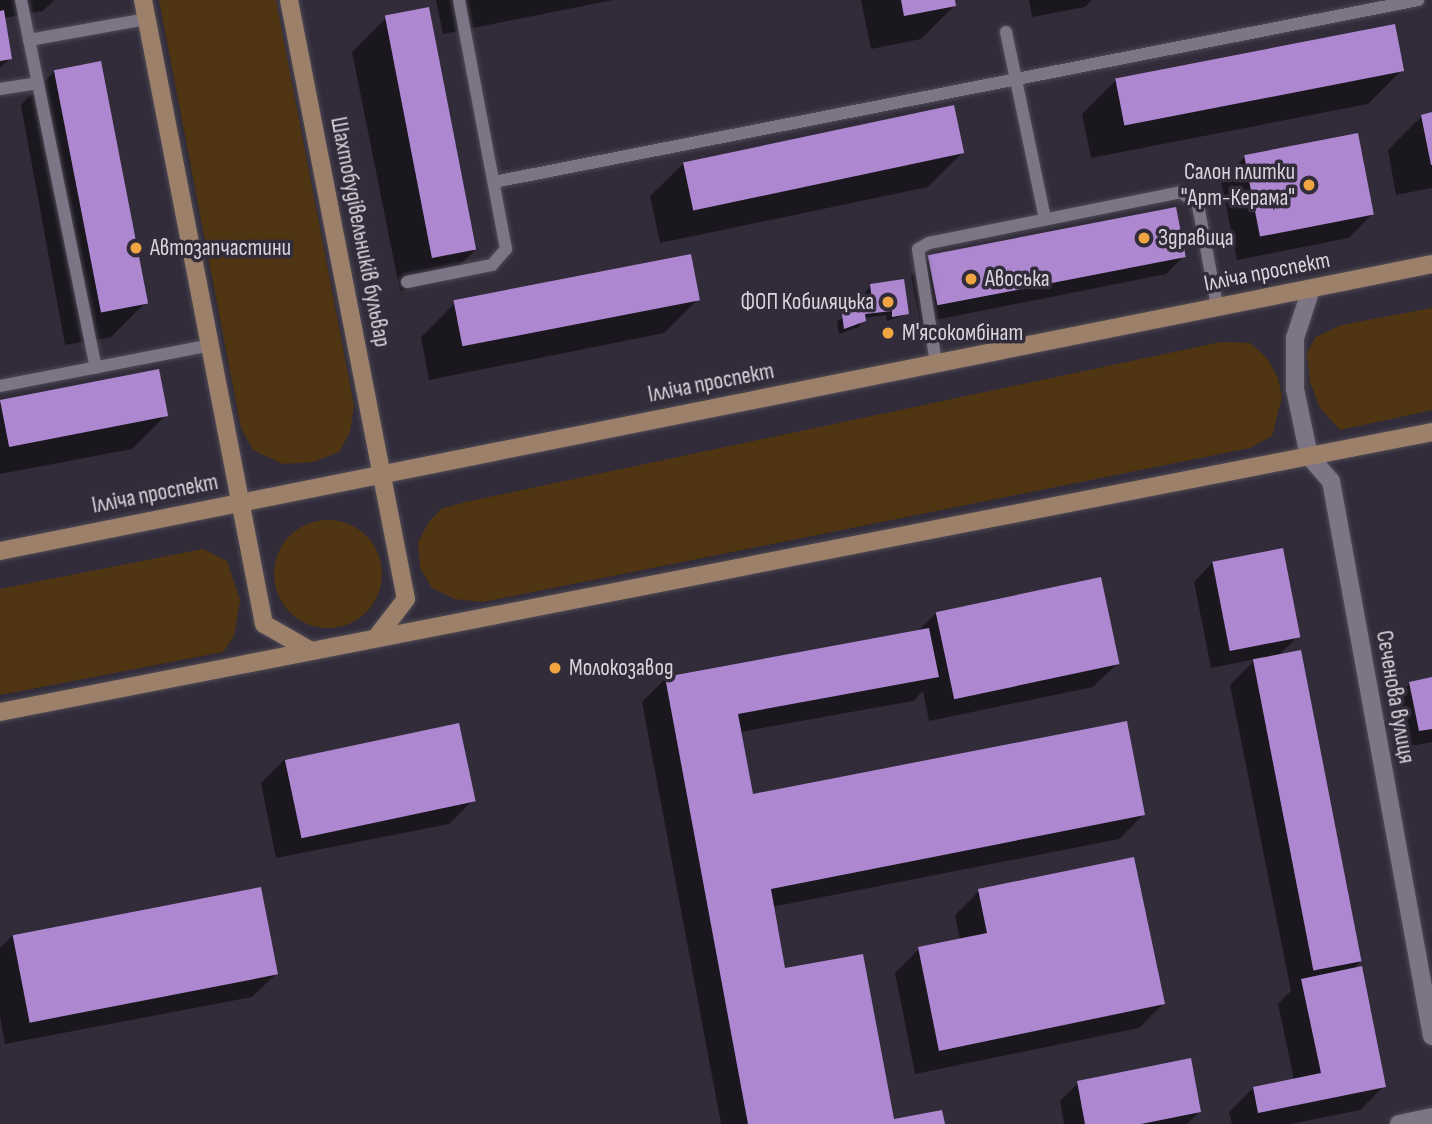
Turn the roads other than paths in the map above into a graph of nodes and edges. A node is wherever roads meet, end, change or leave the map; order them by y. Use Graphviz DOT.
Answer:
graph roads {
  1 [pos="21,0"];
  2 [pos="143,0"];
  3 [pos="289,0"];
  4 [pos="460,0"];
  5 [pos="1418,0"];
  6 [pos="147,19"];
  7 [pos="1006,32"];
  8 [pos="29,40"];
  9 [pos="1016,79"];
  10 [pos="38,83"];
  11 [pos="0,89"];
  12 [pos="494,182"];
  13 [pos="1045,219"];
  14 [pos="1432,264"];
  15 [pos="407,282"];
  16 [pos="1311,289"];
  17 [pos="1217,306"];
  18 [pos="210,345"];
  19 [pos="936,363"];
  20 [pos="96,367"];
  21 [pos="0,386"];
  22 [pos="1432,432"];
  23 [pos="1309,456"];
  24 [pos="382,474"];
  25 [pos="240,502"];
  26 [pos="0,551"];
  27 [pos="376,638"];
  28 [pos="311,651"];
  29 [pos="0,712"];
  30 [pos="1432,1036"];
  31 [pos="1432,1117"];
  32 [pos="1399,1124"];
  1 -- 8 [label="lane"];
  2 -- 6 [label="main road"];
  3 -- 24 [label="main road, Шахтобудівельників бульвар"];
  4 -- 12 [label="lane"];
  5 -- 9 [label="lane"];
  6 -- 8 [label="lane"];
  6 -- 18 [label="main road"];
  7 -- 9 [label="lane"];
  8 -- 10 [label="lane"];
  9 -- 12 [label="lane"];
  9 -- 13 [label="lane"];
  10 -- 11 [label="lane"];
  10 -- 20 [label="lane"];
  12 -- 15 [label="lane"];
  13 -- 17 [label="lane"];
  13 -- 19 [label="lane"];
  14 -- 16 [label="main road, Ілліча проспект"];
  16 -- 17 [label="main road, Ілліча проспект"];
  16 -- 23 [label="street"];
  17 -- 19 [label="main road, Ілліча проспект"];
  18 -- 20 [label="lane"];
  18 -- 25 [label="main road"];
  19 -- 24 [label="main road, Ілліча проспект"];
  20 -- 21 [label="lane"];
  22 -- 23 [label="main road"];
  23 -- 27 [label="main road"];
  23 -- 30 [label="street, Сєченова вулиця"];
  24 -- 25 [label="main road, Ілліча проспект"];
  24 -- 27 [label="main road, Шахтобудівельників бульвар"];
  25 -- 26 [label="main road, Ілліча проспект"];
  25 -- 28 [label="main road"];
  27 -- 28 [label="main road"];
  28 -- 29 [label="main road"];
  31 -- 32 [label="street"];
}
